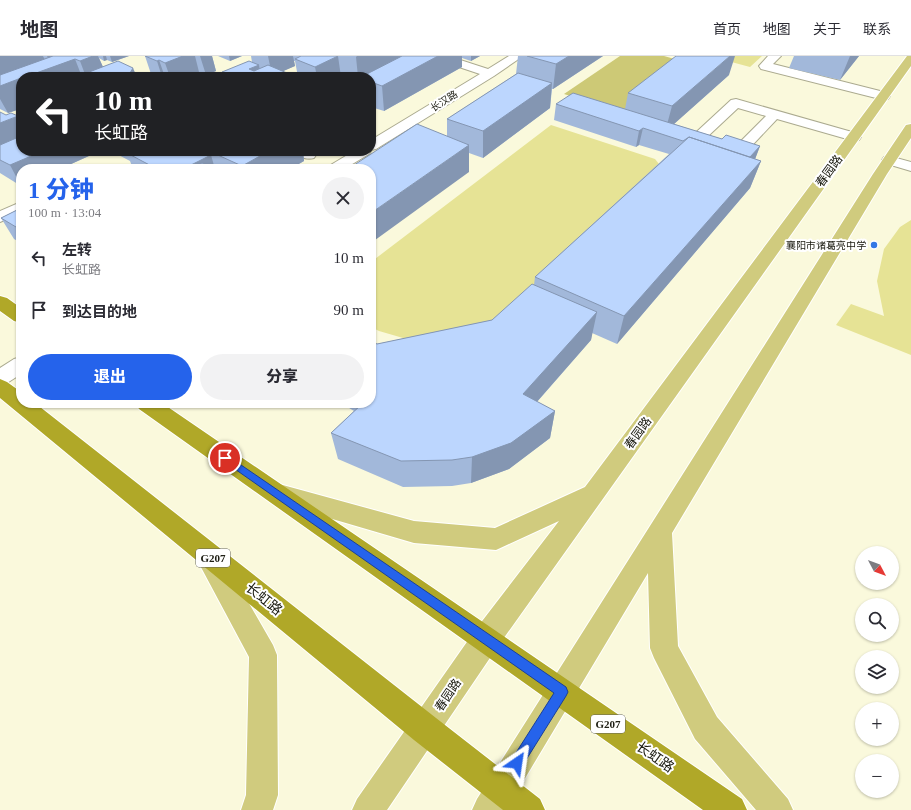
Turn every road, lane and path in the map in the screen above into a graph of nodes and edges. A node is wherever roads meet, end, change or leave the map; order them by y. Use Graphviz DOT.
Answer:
graph roads {
  1 [pos="436,56"];
  2 [pos="517,56"];
  3 [pos="775,56"];
  4 [pos="911,58"];
  5 [pos="490,73"];
  6 [pos="884,96"];
  7 [pos="774,114"];
  8 [pos="911,128"];
  9 [pos="854,137"];
  10 [pos="376,143"];
  11 [pos="356,156"];
  12 [pos="889,160"];
  13 [pos="342,164"];
  14 [pos="911,166"];
  15 [pos="16,209"];
  16 [pos="0,217"];
  17 [pos="0,302"];
  18 [pos="16,313"];
  19 [pos="16,367"];
  20 [pos="0,378"];
  21 [pos="0,387"];
  22 [pos="16,400"];
  23 [pos="26,408"];
  24 [pos="153,408"];
  25 [pos="277,494"];
  26 [pos="594,494"];
  27 [pos="660,532"];
  28 [pos="206,553"];
  29 [pos="486,639"];
  30 [pos="562,692"];
  31 [pos="425,729"];
  32 [pos="495,799"];
  33 [pos="257,810"];
  34 [pos="368,810"];
  35 [pos="529,810"];
  36 [pos="731,810"];
  37 [pos="777,810"];
  1 -- 5 [label="street"];
  2 -- 5 [label="street, 长汉路"];
  3 -- 6 [label="street"];
  4 -- 6 [label="main road, 春园路"];
  5 -- 10 [label="street, 长汉路"];
  6 -- 9 [label="main road, 春园路"];
  7 -- 7 [label="street"];
  7 -- 9 [label="street"];
  8 -- 12 [label="main road"];
  9 -- 26 [label="main road, 春园路"];
  11 -- 13 [label="street"];
  12 -- 14 [label="street"];
  12 -- 27 [label="main road"];
  15 -- 16 [label="street"];
  17 -- 18 [label="highway"];
  19 -- 20 [label="street"];
  21 -- 22 [label="highway, 长虹路 / G207"];
  23 -- 28 [label="highway, 长虹路 / G207"];
  24 -- 25 [label="highway, 长虹路 / G207"];
  25 -- 26 [label="main road"];
  25 -- 29 [label="highway, 长虹路 / G207"];
  26 -- 29 [label="main road, 春园路"];
  27 -- 30 [label="main road"];
  27 -- 37 [label="main road"];
  28 -- 31 [label="highway, 长虹路 / G207"];
  28 -- 33 [label="main road"];
  29 -- 30 [label="highway, 长虹路 / G207"];
  29 -- 31 [label="main road, 春园路"];
  30 -- 32 [label="main road"];
  30 -- 36 [label="highway, 长虹路 / G207"];
  31 -- 32 [label="highway, 长虹路 / G207"];
  31 -- 34 [label="main road, 春园路"];
  32 -- 35 [label="highway, 长虹路 / G207"];
}
